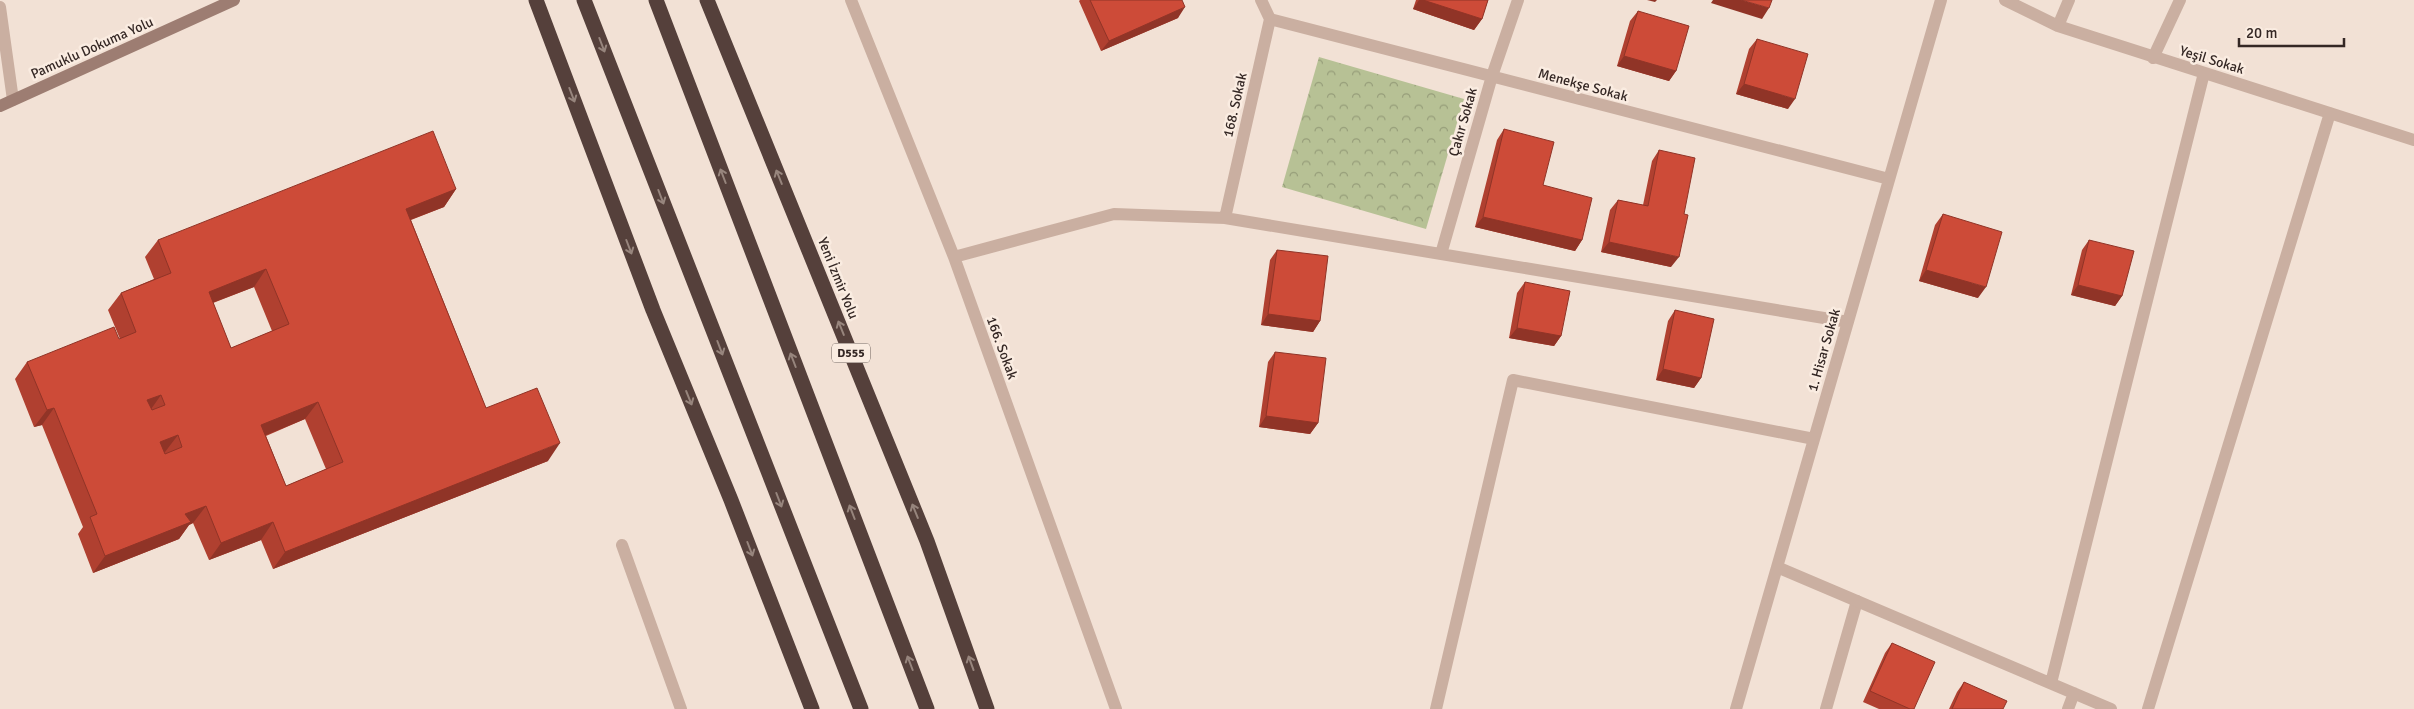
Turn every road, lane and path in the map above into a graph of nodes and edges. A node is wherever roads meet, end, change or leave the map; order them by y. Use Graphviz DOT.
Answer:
graph roads {
  1 [pos="219,0"];
  2 [pos="234,0"];
  3 [pos="536,0"];
  4 [pos="584,0"];
  5 [pos="656,0"];
  6 [pos="707,0"];
  7 [pos="852,0"];
  8 [pos="1261,0"];
  9 [pos="1518,0"];
  10 [pos="1941,0"];
  11 [pos="2005,0"];
  12 [pos="2069,0"];
  13 [pos="2180,0"];
  14 [pos="0,7"];
  15 [pos="196,18"];
  16 [pos="1270,19"];
  17 [pos="2058,26"];
  18 [pos="2153,58"];
  19 [pos="2204,73"];
  20 [pos="1492,76"];
  21 [pos="13,100"];
  22 [pos="0,106"];
  23 [pos="2330,113"];
  24 [pos="2414,140"];
  25 [pos="1889,179"];
  26 [pos="1225,218"];
  27 [pos="1441,254"];
  28 [pos="954,257"];
  29 [pos="1848,322"];
  30 [pos="1814,439"];
  31 [pos="622,545"];
  32 [pos="1777,567"];
  33 [pos="1857,601"];
  34 [pos="2051,683"];
  35 [pos="2074,694"];
  36 [pos="681,709"];
  37 [pos="812,709"];
  38 [pos="861,709"];
  39 [pos="927,709"];
  40 [pos="988,709"];
  41 [pos="1116,709"];
  42 [pos="1436,709"];
  43 [pos="1736,709"];
  44 [pos="1826,709"];
  45 [pos="2068,709"];
  46 [pos="2111,709"];
  47 [pos="2148,709"];
  1 -- 15 [label="main road"];
  2 -- 15 [label="main road"];
  3 -- 37 [label="highway, one-way"];
  4 -- 38 [label="highway, one-way"];
  39 -- 5 [label="highway, one-way"];
  40 -- 6 [label="highway, Yeni İzmir Yolu / D555, one-way"];
  7 -- 28 [label="street, 166. Sokak"];
  8 -- 16 [label="street"];
  9 -- 20 [label="street, Çakır Sokak"];
  10 -- 25 [label="street, 1. Hisar Sokak"];
  11 -- 17 [label="street, Yeşil Sokak"];
  12 -- 17 [label="street"];
  13 -- 18 [label="street"];
  14 -- 21 [label="street"];
  15 -- 21 [label="main road, Pamuklu Dokuma Yolu"];
  16 -- 20 [label="street, Menekşe Sokak"];
  16 -- 26 [label="street, 168. Sokak"];
  17 -- 18 [label="street, Yeşil Sokak"];
  18 -- 19 [label="street, Yeşil Sokak"];
  19 -- 23 [label="street, Yeşil Sokak"];
  19 -- 34 [label="street"];
  20 -- 25 [label="street, Menekşe Sokak"];
  20 -- 27 [label="street, Çakır Sokak"];
  21 -- 22 [label="main road, Pamuklu Dokuma Yolu"];
  23 -- 24 [label="street, Yeşil Sokak"];
  23 -- 47 [label="street"];
  25 -- 29 [label="street, 1. Hisar Sokak"];
  26 -- 27 [label="street"];
  26 -- 28 [label="street"];
  27 -- 29 [label="street"];
  28 -- 41 [label="street, 166. Sokak"];
  29 -- 30 [label="street, 1. Hisar Sokak"];
  30 -- 32 [label="street, 1. Hisar Sokak"];
  30 -- 42 [label="street"];
  31 -- 36 [label="street"];
  32 -- 33 [label="street"];
  32 -- 43 [label="street, 1. Hisar Sokak"];
  33 -- 34 [label="street"];
  33 -- 44 [label="street"];
  34 -- 35 [label="street"];
  35 -- 45 [label="street"];
  35 -- 46 [label="street"];
}
